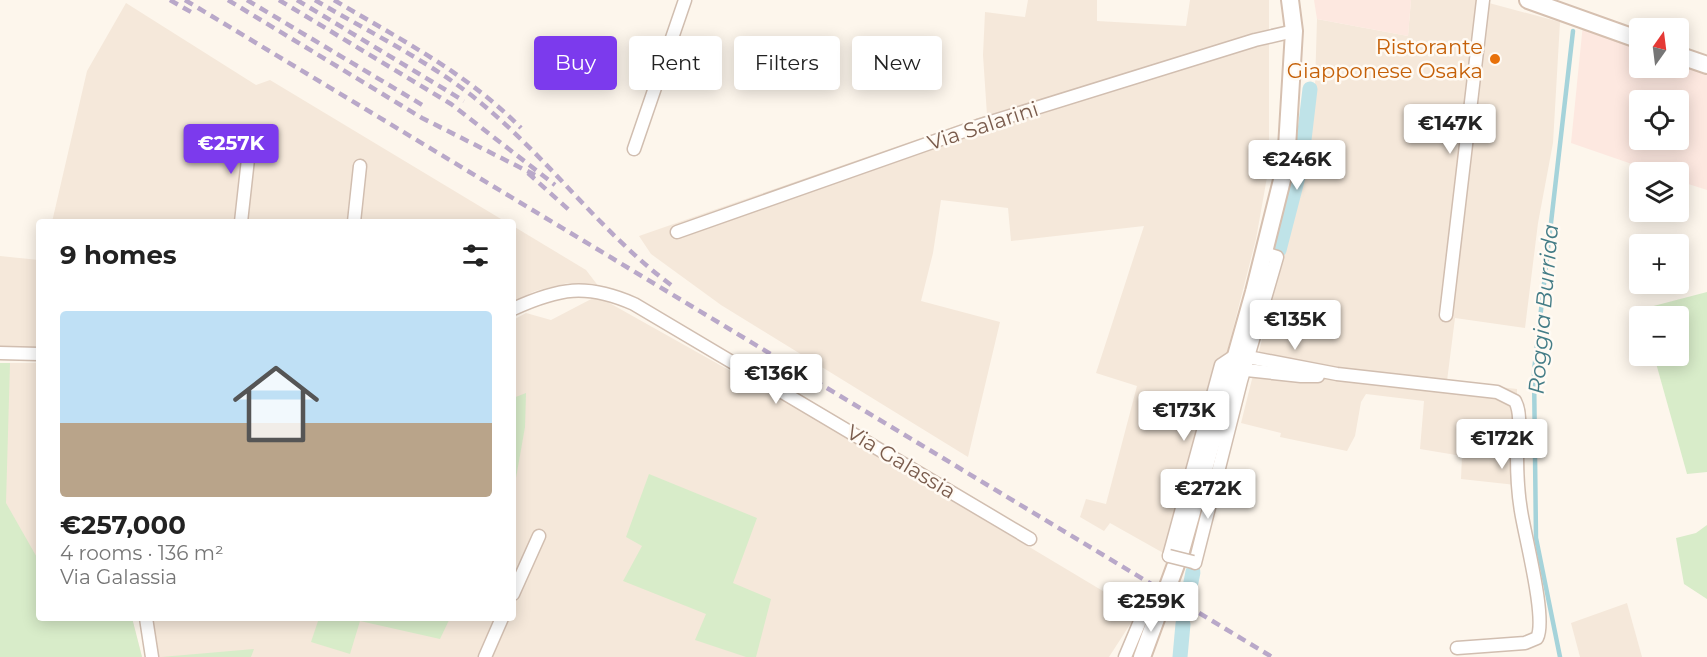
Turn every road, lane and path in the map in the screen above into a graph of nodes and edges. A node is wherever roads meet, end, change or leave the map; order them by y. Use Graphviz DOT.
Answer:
graph roads {
  1 [pos="685,0"];
  2 [pos="1290,0"];
  3 [pos="1296,0"];
  4 [pos="1483,0"];
  5 [pos="1528,0"];
  6 [pos="1293,26"];
  7 [pos="1629,36"];
  8 [pos="1689,59"];
  9 [pos="1707,65"];
  10 [pos="251,132"];
  11 [pos="634,150"];
  12 [pos="360,166"];
  13 [pos="241,219"];
  14 [pos="354,219"];
  15 [pos="677,232"];
  16 [pos="516,308"];
  17 [pos="1446,315"];
  18 [pos="0,353"];
  19 [pos="36,354"];
  20 [pos="1240,363"];
  21 [pos="539,536"];
  22 [pos="1030,539"];
  23 [pos="516,587"];
  24 [pos="1146,607"];
  25 [pos="146,621"];
  26 [pos="501,621"];
  27 [pos="1456,648"];
  28 [pos="1132,654"];
  29 [pos="152,657"];
  30 [pos="485,657"];
  1 -- 11 [label="street"];
  2 -- 6 [label="main road"];
  3 -- 6 [label="main road"];
  4 -- 17 [label="street"];
  5 -- 7 [label="main road"];
  6 -- 15 [label="street, Via Salarini"];
  6 -- 20 [label="main road"];
  8 -- 9 [label="main road"];
  10 -- 13 [label="street"];
  12 -- 14 [label="street"];
  16 -- 22 [label="street, Via Galassia"];
  18 -- 19 [label="street"];
  20 -- 20 [label="street, bridge"];
  20 -- 27 [label="street"];
  20 -- 28 [label="main road"];
  21 -- 23 [label="street"];
  24 -- 28 [label="street"];
  25 -- 29 [label="street"];
  26 -- 30 [label="street"];
}
